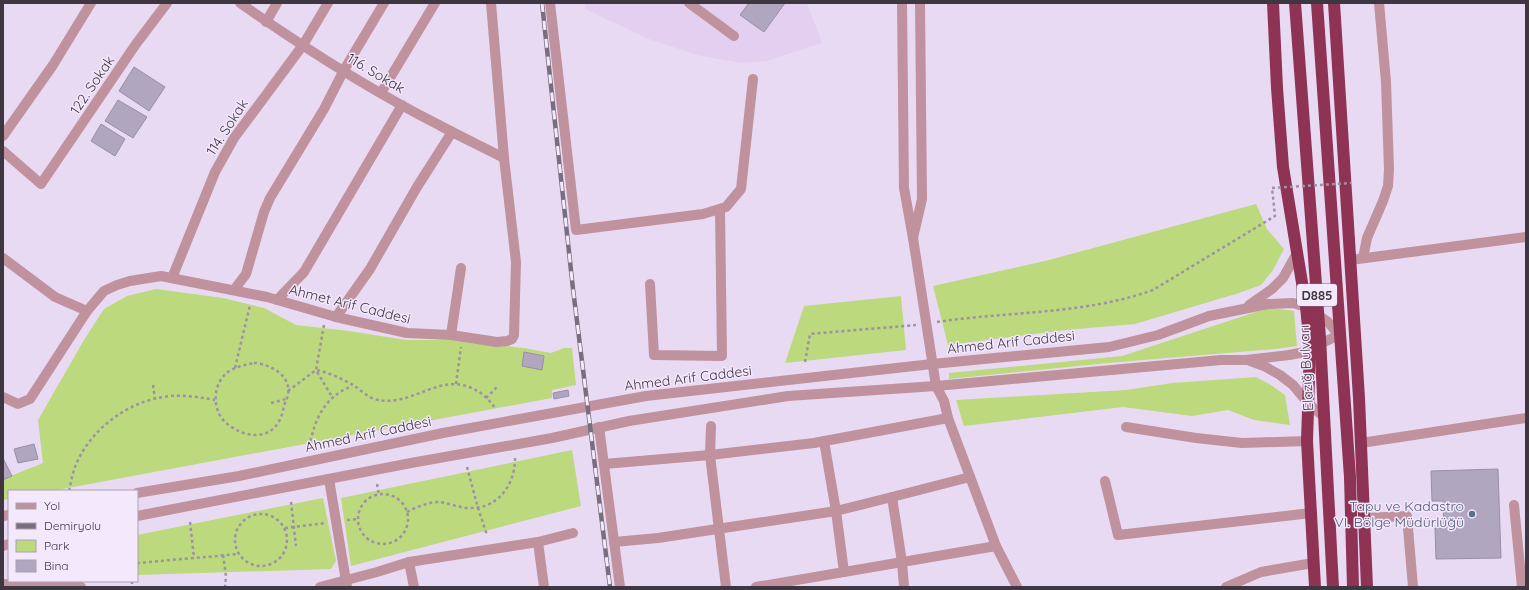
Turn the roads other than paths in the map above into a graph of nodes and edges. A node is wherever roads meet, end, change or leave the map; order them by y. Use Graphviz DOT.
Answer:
graph roads {
  1 [pos="91,3"];
  2 [pos="167,3"];
  3 [pos="240,3"];
  4 [pos="277,3"];
  5 [pos="328,3"];
  6 [pos="384,3"];
  7 [pos="435,3"];
  8 [pos="491,3"];
  9 [pos="550,3"];
  10 [pos="689,3"];
  11 [pos="902,3"];
  12 [pos="920,3"];
  13 [pos="1273,3"];
  14 [pos="1295,3"];
  15 [pos="1317,3"];
  16 [pos="1334,3"];
  17 [pos="1379,3"];
  18 [pos="266,22"];
  19 [pos="734,36"];
  20 [pos="304,45"];
  21 [pos="344,70"];
  22 [pos="753,79"];
  23 [pos="381,93"];
  24 [pos="402,104"];
  25 [pos="452,132"];
  26 [pos="3,136"];
  27 [pos="3,152"];
  28 [pos="504,158"];
  29 [pos="720,209"];
  30 [pos="1526,237"];
  31 [pos="913,238"];
  32 [pos="1297,253"];
  33 [pos="3,258"];
  34 [pos="1363,258"];
  35 [pos="1350,260"];
  36 [pos="461,268"];
  37 [pos="172,278"];
  38 [pos="650,284"];
  39 [pos="234,290"];
  40 [pos="277,300"];
  41 [pos="1306,307"];
  42 [pos="1244,309"];
  43 [pos="87,311"];
  44 [pos="1318,315"];
  45 [pos="336,317"];
  46 [pos="451,335"];
  47 [pos="1339,335"];
  48 [pos="1320,344"];
  49 [pos="1310,351"];
  50 [pos="1246,360"];
  51 [pos="932,364"];
  52 [pos="936,386"];
  53 [pos="3,397"];
  54 [pos="1308,403"];
  55 [pos="948,418"];
  56 [pos="1324,418"];
  57 [pos="1526,418"];
  58 [pos="711,426"];
  59 [pos="1126,427"];
  60 [pos="599,428"];
  61 [pos="824,441"];
  62 [pos="1307,441"];
  63 [pos="1361,443"];
  64 [pos="710,455"];
  65 [pos="604,464"];
  66 [pos="970,477"];
  67 [pos="329,479"];
  68 [pos="1105,481"];
  69 [pos="138,493"];
  70 [pos="892,497"];
  71 [pos="1514,506"];
  72 [pos="836,511"];
  73 [pos="1311,513"];
  74 [pos="138,516"];
  75 [pos="1365,518"];
  76 [pos="720,528"];
  77 [pos="573,533"];
  78 [pos="538,542"];
  79 [pos="614,542"];
  80 [pos="996,546"];
  81 [pos="409,562"];
  82 [pos="902,562"];
  83 [pos="1313,563"];
  84 [pos="844,572"];
  85 [pos="347,583"];
  86 [pos="3,584"];
  87 [pos="81,587"];
  88 [pos="320,587"];
  89 [pos="414,587"];
  90 [pos="544,587"];
  91 [pos="620,587"];
  92 [pos="726,587"];
  93 [pos="756,587"];
  94 [pos="904,587"];
  95 [pos="1017,587"];
  96 [pos="1226,587"];
  97 [pos="1315,587"];
  98 [pos="1333,587"];
  99 [pos="1353,587"];
  100 [pos="1367,587"];
  101 [pos="1413,587"];
  102 [pos="1522,587"];
  1 -- 26 [label="street"];
  2 -- 27 [label="street, 122. Sokak"];
  3 -- 18 [label="street, 116. Sokak"];
  4 -- 18 [label="street"];
  5 -- 20 [label="street, 114. Sokak"];
  6 -- 21 [label="street"];
  7 -- 23 [label="street"];
  8 -- 28 [label="street, Ahmet Arif Caddesi"];
  9 -- 29 [label="street"];
  10 -- 19 [label="street"];
  11 -- 31 [label="street"];
  12 -- 31 [label="street"];
  13 -- 32 [label="highway"];
  14 -- 44 [label="highway, Elazığ Bulvarı / D885"];
  15 -- 47 [label="highway, D885"];
  16 -- 35 [label="highway"];
  17 -- 34 [label="street"];
  18 -- 20 [label="street, 116. Sokak"];
  20 -- 21 [label="street, 116. Sokak"];
  20 -- 37 [label="street, 114. Sokak"];
  21 -- 23 [label="street, 116. Sokak"];
  21 -- 39 [label="street"];
  22 -- 29 [label="street"];
  23 -- 24 [label="street, 116. Sokak"];
  24 -- 25 [label="street, 116. Sokak"];
  24 -- 40 [label="street"];
  25 -- 28 [label="street, 116. Sokak"];
  25 -- 45 [label="street"];
  28 -- 46 [label="street, Ahmet Arif Caddesi"];
  29 -- 38 [label="street"];
  30 -- 34 [label="street"];
  31 -- 51 [label="street"];
  32 -- 41 [label="highway"];
  32 -- 42 [label="street, Ahmed Arif Caddesi"];
  33 -- 43 [label="street"];
  34 -- 35 [label="street"];
  35 -- 63 [label="highway"];
  36 -- 46 [label="street"];
  37 -- 39 [label="street, Ahmet Arif Caddesi"];
  37 -- 43 [label="street, Ahmet Arif Caddesi"];
  39 -- 40 [label="street, Ahmet Arif Caddesi"];
  40 -- 45 [label="street, Ahmet Arif Caddesi"];
  41 -- 42 [label="street, Ahmed Arif Caddesi"];
  41 -- 44 [label="street, Ahmed Arif Caddesi"];
  41 -- 49 [label="highway"];
  42 -- 51 [label="street, Ahmed Arif Caddesi"];
  43 -- 53 [label="street, Ahmet Arif Caddesi"];
  44 -- 47 [label="street, Ahmed Arif Caddesi"];
  44 -- 48 [label="highway, Elazığ Bulvarı / D885"];
  45 -- 46 [label="street, Ahmet Arif Caddesi"];
  47 -- 48 [label="street"];
  47 -- 99 [label="highway, D885"];
  48 -- 49 [label="street"];
  48 -- 56 [label="highway, Elazığ Bulvarı / D885"];
  49 -- 50 [label="street"];
  49 -- 54 [label="highway"];
  50 -- 52 [label="street"];
  50 -- 54 [label="street"];
  51 -- 52 [label="street"];
  51 -- 69 [label="street, Ahmed Arif Caddesi"];
  52 -- 55 [label="street"];
  52 -- 60 [label="street"];
  54 -- 56 [label="street"];
  54 -- 62 [label="highway"];
  55 -- 61 [label="street"];
  55 -- 66 [label="street"];
  56 -- 98 [label="highway, Elazığ Bulvarı / D885"];
  57 -- 63 [label="street"];
  58 -- 64 [label="street"];
  59 -- 62 [label="street"];
  60 -- 65 [label="street"];
  60 -- 67 [label="street"];
  61 -- 64 [label="street"];
  61 -- 72 [label="street"];
  62 -- 73 [label="highway"];
  63 -- 75 [label="highway"];
  64 -- 65 [label="street"];
  64 -- 76 [label="street"];
  65 -- 79 [label="street"];
  66 -- 70 [label="street"];
  66 -- 80 [label="street"];
  67 -- 74 [label="street"];
  67 -- 85 [label="street"];
  68 -- 73 [label="street"];
  70 -- 72 [label="street"];
  70 -- 82 [label="street"];
  71 -- 102 [label="street"];
  72 -- 76 [label="street"];
  72 -- 84 [label="street"];
  73 -- 83 [label="highway"];
  75 -- 100 [label="highway"];
  75 -- 101 [label="street"];
  76 -- 79 [label="street"];
  76 -- 92 [label="street"];
  77 -- 78 [label="street"];
  78 -- 81 [label="street"];
  78 -- 90 [label="street"];
  79 -- 91 [label="street"];
  80 -- 82 [label="street"];
  80 -- 95 [label="street"];
  81 -- 85 [label="street"];
  81 -- 89 [label="street"];
  82 -- 84 [label="street"];
  82 -- 94 [label="street"];
  83 -- 96 [label="street"];
  83 -- 97 [label="highway"];
  84 -- 93 [label="street"];
  85 -- 88 [label="street"];
  86 -- 87 [label="street"];
}
